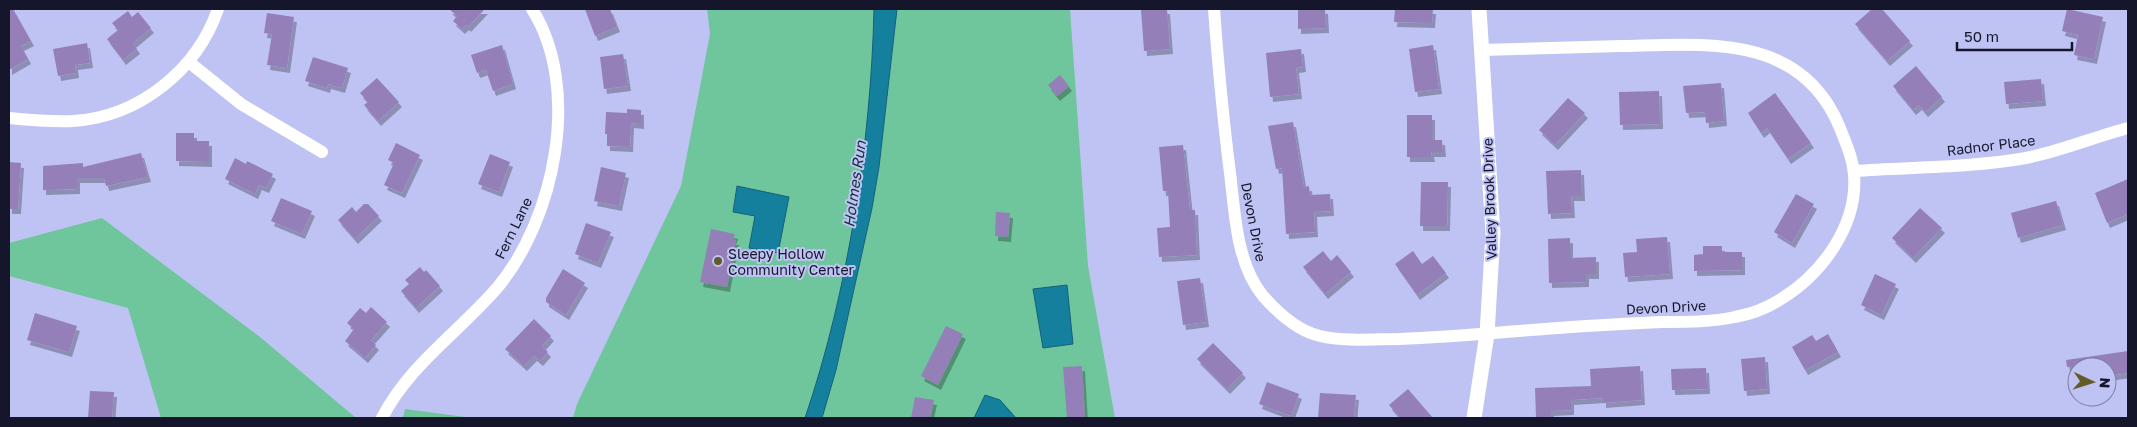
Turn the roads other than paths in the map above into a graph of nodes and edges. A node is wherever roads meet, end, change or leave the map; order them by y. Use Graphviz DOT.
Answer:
graph roads {
  1 [pos="218,9"];
  2 [pos="532,9"];
  3 [pos="1214,9"];
  4 [pos="1479,9"];
  5 [pos="1481,50"];
  6 [pos="189,62"];
  7 [pos="9,118"];
  8 [pos="2128,128"];
  9 [pos="322,152"];
  10 [pos="1854,171"];
  11 [pos="1487,334"];
  12 [pos="382,418"];
  13 [pos="1474,418"];
  1 -- 6 [label="street"];
  2 -- 12 [label="street, Fern Lane"];
  3 -- 11 [label="street, Devon Drive"];
  4 -- 5 [label="street, Valley Brook Drive"];
  5 -- 10 [label="street, Devon Drive"];
  5 -- 11 [label="street, Valley Brook Drive"];
  6 -- 7 [label="street"];
  6 -- 9 [label="street"];
  8 -- 10 [label="street, Radnor Place"];
  10 -- 11 [label="street, Devon Drive"];
  11 -- 13 [label="street, Valley Brook Drive"];
}
